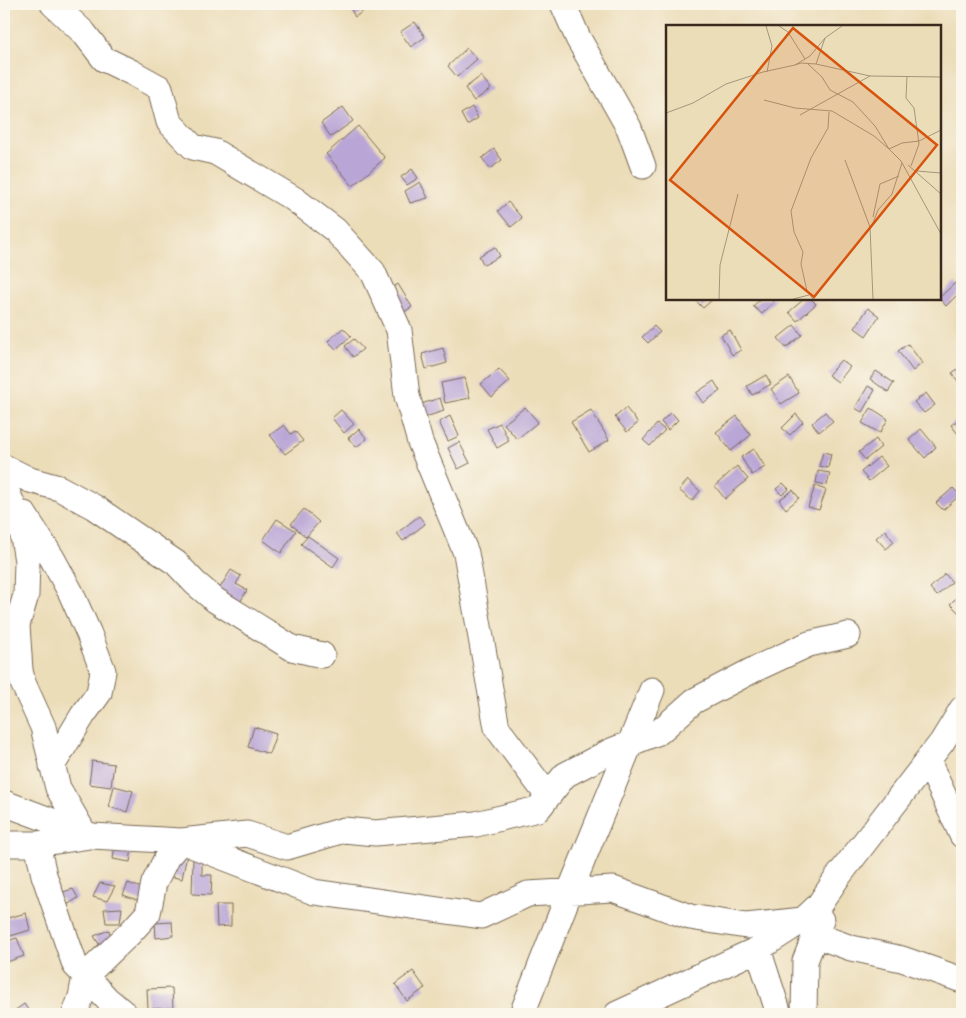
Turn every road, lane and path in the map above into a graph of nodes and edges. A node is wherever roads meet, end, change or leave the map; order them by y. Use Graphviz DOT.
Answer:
graph roads {
  1 [pos="53,4"];
  2 [pos="563,4"];
  3 [pos="643,166"];
  4 [pos="4,467"];
  5 [pos="6,488"];
  6 [pos="848,635"];
  7 [pos="322,655"];
  8 [pos="652,690"];
  9 [pos="962,709"];
  10 [pos="630,743"];
  11 [pos="930,756"];
  12 [pos="52,766"];
  13 [pos="548,796"];
  14 [pos="4,803"];
  15 [pos="88,834"];
  16 [pos="962,835"];
  17 [pos="181,841"];
  18 [pos="4,844"];
  19 [pos="37,844"];
  20 [pos="570,892"];
  21 [pos="809,927"];
  22 [pos="758,949"];
  23 [pos="85,976"];
  24 [pos="962,980"];
  25 [pos="75,1014"];
  26 [pos="125,1014"];
  27 [pos="522,1014"];
  28 [pos="617,1014"];
  29 [pos="780,1014"];
  30 [pos="804,1014"];
  1 -- 13 [label="street"];
  2 -- 3 [label="street"];
  4 -- 7 [label="street"];
  5 -- 12 [label="street"];
  5 -- 12 [label="street"];
  6 -- 10 [label="street"];
  8 -- 10 [label="street"];
  9 -- 11 [label="street"];
  10 -- 13 [label="street"];
  10 -- 20 [label="street"];
  11 -- 16 [label="street"];
  11 -- 21 [label="street"];
  12 -- 15 [label="street"];
  13 -- 17 [label="street"];
  14 -- 15 [label="street"];
  15 -- 17 [label="street"];
  15 -- 19 [label="street"];
  17 -- 20 [label="street"];
  17 -- 23 [label="street"];
  18 -- 19 [label="street"];
  19 -- 23 [label="street"];
  20 -- 21 [label="street"];
  20 -- 27 [label="street"];
  21 -- 22 [label="street"];
  21 -- 24 [label="street"];
  21 -- 30 [label="street"];
  22 -- 28 [label="street"];
  22 -- 29 [label="street"];
  23 -- 25 [label="street"];
  23 -- 26 [label="street"];
}
